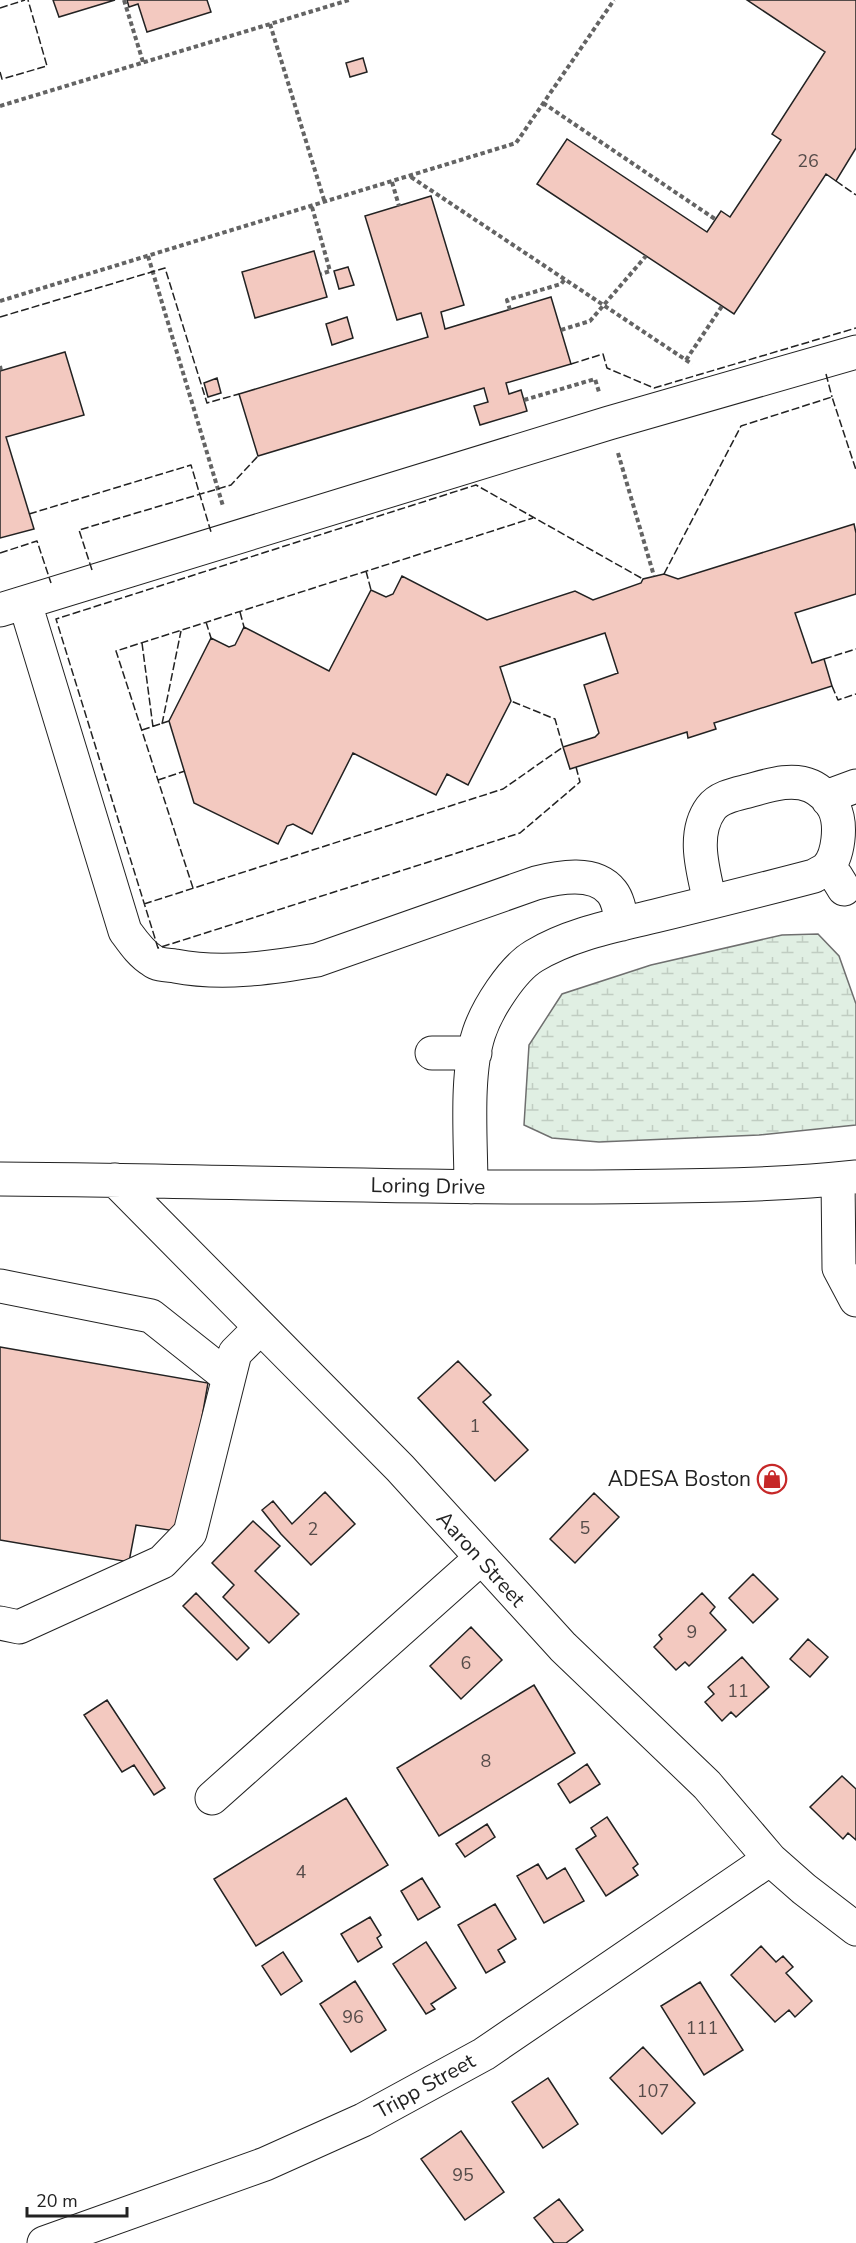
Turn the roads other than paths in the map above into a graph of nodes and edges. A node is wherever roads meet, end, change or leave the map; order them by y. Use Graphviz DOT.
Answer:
graph roads {
  1 [pos="856,352"];
  2 [pos="13,607"];
  3 [pos="842,793"];
  4 [pos="842,874"];
  5 [pos="710,903"];
  6 [pos="622,924"];
  7 [pos="432,1053"];
  8 [pos="475,1053"];
  9 [pos="847,1178"];
  10 [pos="0,1179"];
  11 [pos="115,1180"];
  12 [pos="471,1187"];
  13 [pos="0,1286"];
  14 [pos="856,1300"];
  15 [pos="260,1328"];
  16 [pos="228,1377"];
  17 [pos="480,1559"];
  18 [pos="0,1623"];
  19 [pos="212,1798"];
  20 [pos="770,1859"];
  21 [pos="856,1929"];
  22 [pos="44,2243"];
  1 -- 2 [label="street"];
  2 -- 6 [label="street"];
  3 -- 4 [label="street"];
  3 -- 5 [label="street"];
  4 -- 5 [label="street"];
  5 -- 6 [label="street"];
  6 -- 8 [label="street"];
  7 -- 8 [label="street"];
  8 -- 12 [label="street"];
  9 -- 12 [label="street, Loring Drive"];
  9 -- 14 [label="street"];
  10 -- 11 [label="street, Loring Drive"];
  11 -- 12 [label="street, Loring Drive"];
  11 -- 15 [label="street, Aaron Street"];
  13 -- 16 [label="street"];
  15 -- 16 [label="street"];
  15 -- 17 [label="street, Aaron Street"];
  16 -- 18 [label="street"];
  17 -- 19 [label="street"];
  17 -- 20 [label="street, Aaron Street"];
  20 -- 21 [label="street, Aaron Street"];
  20 -- 22 [label="street, Tripp Street"];
}
